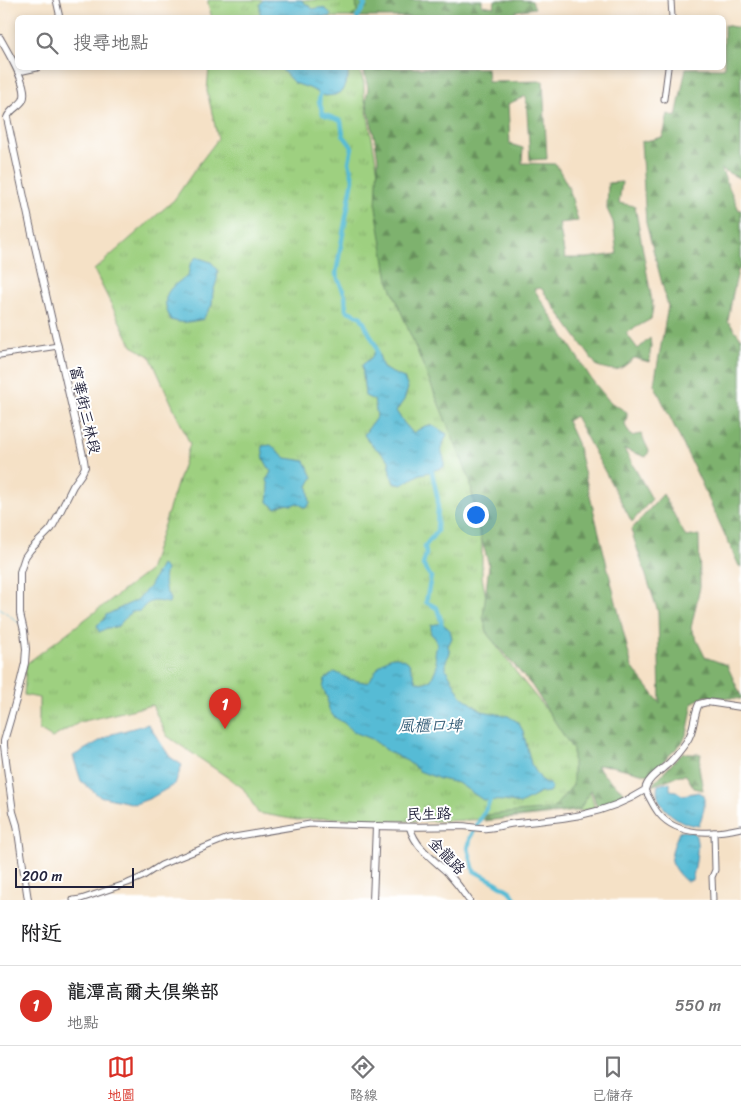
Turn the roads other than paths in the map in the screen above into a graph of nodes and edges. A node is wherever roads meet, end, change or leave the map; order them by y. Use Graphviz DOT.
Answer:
graph roads {
  1 [pos="56,0"];
  2 [pos="671,0"];
  3 [pos="59,15"];
  4 [pos="672,15"];
  5 [pos="0,38"];
  6 [pos="15,65"];
  7 [pos="28,70"];
  8 [pos="668,70"];
  9 [pos="19,72"];
  10 [pos="664,99"];
  11 [pos="58,346"];
  12 [pos="0,355"];
  13 [pos="741,707"];
  14 [pos="645,790"];
  15 [pos="376,826"];
  16 [pos="410,828"];
  17 [pos="741,828"];
  18 [pos="714,832"];
  19 [pos="89,898"];
  20 [pos="28,900"];
  21 [pos="73,900"];
  22 [pos="373,900"];
  23 [pos="469,900"];
  24 [pos="713,900"];
  1 -- 3 [label="street"];
  2 -- 4 [label="street"];
  5 -- 6 [label="street, 富華街三林段"];
  7 -- 9 [label="street"];
  8 -- 10 [label="street"];
  9 -- 11 [label="street, 富華街三林段"];
  11 -- 12 [label="street"];
  11 -- 20 [label="street, 富華街三林段"];
  13 -- 14 [label="street, 民生路"];
  14 -- 16 [label="street, 民生路"];
  14 -- 18 [label="street"];
  15 -- 16 [label="street, 民生路"];
  15 -- 19 [label="street, 民生路"];
  15 -- 22 [label="street"];
  16 -- 23 [label="street, 金龍路"];
  17 -- 18 [label="street"];
  18 -- 24 [label="street"];
  19 -- 21 [label="street, 民生路"];
}
